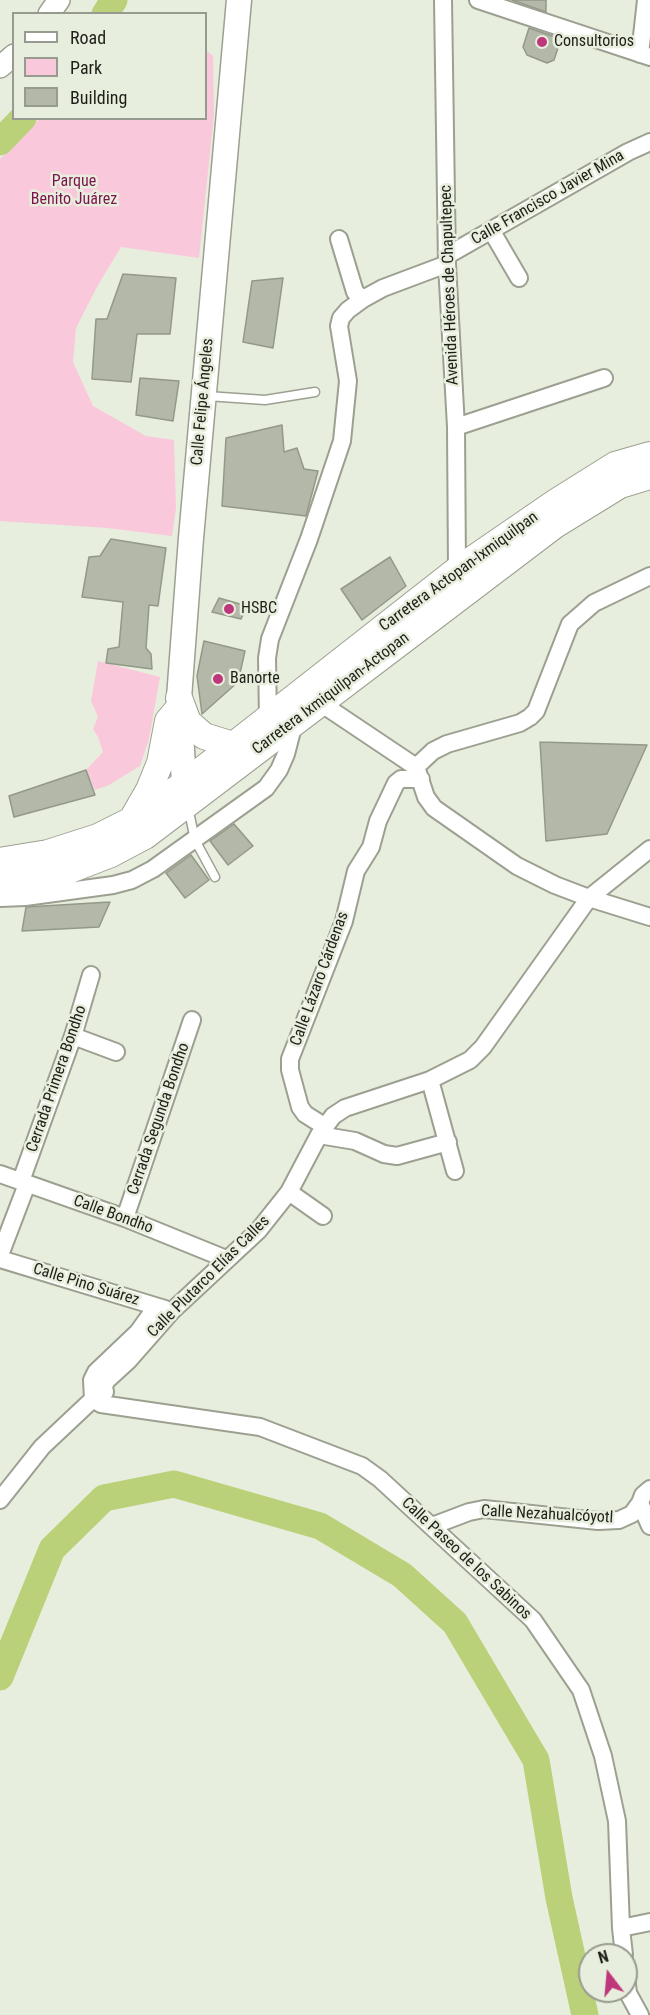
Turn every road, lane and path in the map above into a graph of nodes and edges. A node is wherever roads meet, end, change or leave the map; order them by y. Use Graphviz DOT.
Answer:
graph roads {
  1 [pos="239,0"];
  2 [pos="443,0"];
  3 [pos="478,0"];
  4 [pos="646,0"];
  5 [pos="645,55"];
  6 [pos="12,57"];
  7 [pos="0,68"];
  8 [pos="650,142"];
  9 [pos="491,230"];
  10 [pos="339,238"];
  11 [pos="447,260"];
  12 [pos="519,278"];
  13 [pos="363,299"];
  14 [pos="604,378"];
  15 [pos="315,392"];
  16 [pos="204,396"];
  17 [pos="456,427"];
  18 [pos="650,455"];
  19 [pos="650,476"];
  20 [pos="457,570"];
  21 [pos="650,576"];
  22 [pos="319,702"];
  23 [pos="179,703"];
  24 [pos="268,719"];
  25 [pos="294,722"];
  26 [pos="233,745"];
  27 [pos="419,773"];
  28 [pos="186,794"];
  29 [pos="132,820"];
  30 [pos="195,840"];
  31 [pos="650,849"];
  32 [pos="111,854"];
  33 [pos="0,861"];
  34 [pos="215,877"];
  35 [pos="0,883"];
  36 [pos="121,883"];
  37 [pos="46,886"];
  38 [pos="0,898"];
  39 [pos="589,898"];
  40 [pos="650,917"];
  41 [pos="91,975"];
  42 [pos="192,1020"];
  43 [pos="73,1036"];
  44 [pos="116,1052"];
  45 [pos="430,1080"];
  46 [pos="322,1130"];
  47 [pos="448,1142"];
  48 [pos="455,1170"];
  49 [pos="0,1174"];
  50 [pos="24,1183"];
  51 [pos="289,1192"];
  52 [pos="323,1216"];
  53 [pos="125,1218"];
  54 [pos="0,1257"];
  55 [pos="226,1259"];
  56 [pos="164,1309"];
  57 [pos="99,1396"];
  58 [pos="650,1489"];
  59 [pos="0,1500"];
  60 [pos="640,1503"];
  61 [pos="432,1526"];
  62 [pos="650,1526"];
  63 [pos="650,1922"];
  64 [pos="621,1928"];
  65 [pos="623,1943"];
  1 -- 16 [label="main road, Calle Felipe Ángeles"];
  2 -- 11 [label="street, Avenida Héroes de Chapultepec"];
  3 -- 5 [label="street"];
  4 -- 5 [label="street"];
  6 -- 7 [label="street"];
  8 -- 9 [label="street, Calle Francisco Javier Mina"];
  9 -- 11 [label="street, Calle Francisco Javier Mina"];
  9 -- 12 [label="street"];
  10 -- 13 [label="street"];
  11 -- 13 [label="street, Calle Francisco Javier Mina"];
  11 -- 17 [label="street, Avenida Héroes de Chapultepec"];
  13 -- 24 [label="street, Calle Francisco Javier Mina"];
  14 -- 17 [label="street"];
  15 -- 16 [label="lane"];
  16 -- 23 [label="main road, Calle Felipe Ángeles"];
  17 -- 20 [label="street, Avenida Héroes de Chapultepec"];
  18 -- 20 [label="main road, Carretera Actopan-Ixmiquilpan"];
  19 -- 22 [label="main road, Carretera Ixmiquilpan-Actopan"];
  20 -- 24 [label="main road, Carretera Actopan-Ixmiquilpan"];
  21 -- 27 [label="street"];
  22 -- 25 [label="main road, Carretera Ixmiquilpan-Actopan"];
  22 -- 27 [label="street"];
  23 -- 26 [label="main road"];
  23 -- 28 [label="main road, Calle Felipe Ángeles"];
  23 -- 29 [label="main road"];
  24 -- 26 [label="main road, Carretera Actopan-Ixmiquilpan"];
  25 -- 28 [label="main road, Carretera Ixmiquilpan-Actopan"];
  25 -- 30 [label="street"];
  26 -- 28 [label="main road, Carretera Actopan-Ixmiquilpan"];
  27 -- 39 [label="street"];
  27 -- 46 [label="street, Calle Lázaro Cárdenas"];
  28 -- 29 [label="main road, Carretera Actopan-Ixmiquilpan"];
  28 -- 30 [label="lane"];
  28 -- 32 [label="main road, Carretera Ixmiquilpan-Actopan"];
  29 -- 33 [label="main road, Carretera Actopan-Ixmiquilpan"];
  30 -- 34 [label="lane"];
  30 -- 36 [label="street"];
  31 -- 39 [label="street, Calle Plutarco Elías Calles"];
  32 -- 36 [label="street"];
  32 -- 37 [label="main road, Carretera Ixmiquilpan-Actopan"];
  35 -- 37 [label="main road, Carretera Ixmiquilpan-Actopan"];
  36 -- 37 [label="street"];
  37 -- 38 [label="street"];
  39 -- 40 [label="street"];
  39 -- 45 [label="street, Calle Plutarco Elías Calles"];
  41 -- 43 [label="street, Cerrada Primera Bondho"];
  42 -- 53 [label="street, Cerrada Segunda Bondho"];
  43 -- 44 [label="street"];
  43 -- 50 [label="street, Cerrada Primera Bondho"];
  45 -- 46 [label="street, Calle Plutarco Elías Calles"];
  45 -- 47 [label="street"];
  46 -- 47 [label="street"];
  46 -- 51 [label="street, Calle Plutarco Elías Calles"];
  47 -- 48 [label="street"];
  49 -- 50 [label="street, Calle Bondho"];
  50 -- 53 [label="street, Calle Bondho"];
  50 -- 54 [label="street, Cerrada Primera Bondho"];
  51 -- 52 [label="street"];
  51 -- 55 [label="street, Calle Plutarco Elías Calles"];
  53 -- 55 [label="street, Calle Bondho"];
  54 -- 56 [label="street, Calle Pino Suárez"];
  55 -- 56 [label="street, Calle Plutarco Elías Calles"];
  56 -- 57 [label="street, Calle Plutarco Elías Calles"];
  57 -- 59 [label="street, Calle Plutarco Elías Calles"];
  57 -- 61 [label="street, Calle Paseo de los Sabinos"];
  58 -- 60 [label="street, Calle Nezahualcóyotl"];
  60 -- 61 [label="street, Calle Nezahualcóyotl"];
  60 -- 62 [label="street"];
  61 -- 64 [label="street, Calle Paseo de los Sabinos"];
  63 -- 64 [label="street"];
  64 -- 65 [label="street, Calle Paseo de los Sabinos"];
}
